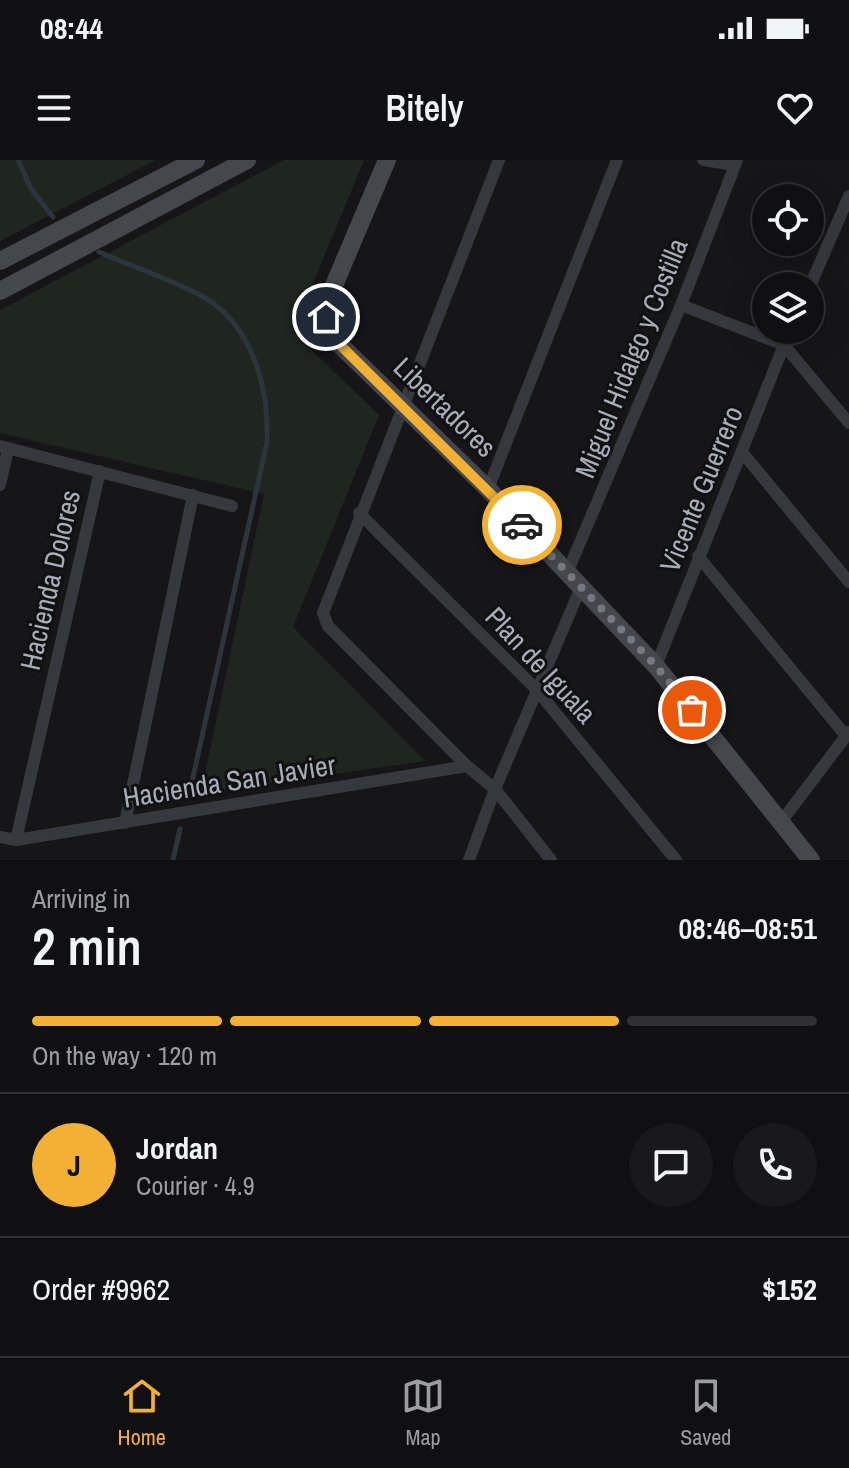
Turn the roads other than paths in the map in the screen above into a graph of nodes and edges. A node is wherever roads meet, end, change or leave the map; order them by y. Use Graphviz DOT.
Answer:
graph roads {
  1 [pos="196,160"];
  2 [pos="247,160"];
  3 [pos="387,160"];
  4 [pos="499,160"];
  5 [pos="617,160"];
  6 [pos="703,160"];
  7 [pos="736,162"];
  8 [pos="849,196"];
  9 [pos="63,229"];
  10 [pos="81,248"];
  11 [pos="0,261"];
  12 [pos="816,272"];
  13 [pos="0,291"];
  14 [pos="681,305"];
  15 [pos="784,345"];
  16 [pos="403,404"];
  17 [pos="849,423"];
  18 [pos="4,448"];
  19 [pos="742,452"];
  20 [pos="100,471"];
  21 [pos="0,485"];
  22 [pos="488,489"];
  23 [pos="193,495"];
  24 [pos="232,506"];
  25 [pos="359,513"];
  26 [pos="698,556"];
  27 [pos="567,573"];
  28 [pos="849,582"];
  29 [pos="581,587"];
  30 [pos="656,666"];
  31 [pos="536,689"];
  32 [pos="848,734"];
  33 [pos="467,766"];
  34 [pos="495,789"];
  35 [pos="781,822"];
  36 [pos="125,823"];
  37 [pos="0,837"];
  38 [pos="16,840"];
  39 [pos="469,860"];
  40 [pos="551,860"];
  41 [pos="676,860"];
  42 [pos="811,860"];
  1 -- 9 [label="street"];
  2 -- 10 [label="street"];
  3 -- 16 [label="street, Libertadores"];
  4 -- 16 [label="street"];
  5 -- 22 [label="street"];
  6 -- 7 [label="street"];
  7 -- 14 [label="street, Miguel Hidalgo y Costilla"];
  8 -- 12 [label="street"];
  9 -- 10 [label="street"];
  9 -- 11 [label="street"];
  10 -- 13 [label="street"];
  14 -- 15 [label="street"];
  14 -- 27 [label="street, Miguel Hidalgo y Costilla"];
  15 -- 17 [label="street"];
  15 -- 19 [label="street, Vicente Guerrero"];
  16 -- 22 [label="street, Libertadores"];
  16 -- 25 [label="street"];
  18 -- 20 [label="street"];
  18 -- 21 [label="street"];
  19 -- 26 [label="street, Vicente Guerrero"];
  19 -- 28 [label="street"];
  20 -- 23 [label="street"];
  20 -- 38 [label="street, Hacienda Dolores"];
  22 -- 27 [label="street, Libertadores"];
  23 -- 24 [label="street"];
  23 -- 36 [label="street"];
  25 -- 31 [label="street, Plan de Iguala"];
  25 -- 33 [label="street"];
  26 -- 30 [label="street, Vicente Guerrero"];
  26 -- 32 [label="street"];
  27 -- 29 [label="street, Libertadores"];
  29 -- 30 [label="street, Libertadores"];
  29 -- 31 [label="street"];
  30 -- 35 [label="street, Libertadores"];
  31 -- 34 [label="street"];
  31 -- 41 [label="street, Plan de Iguala"];
  32 -- 35 [label="street"];
  33 -- 34 [label="street"];
  33 -- 36 [label="street, Hacienda San Javier"];
  34 -- 39 [label="street"];
  34 -- 40 [label="street"];
  35 -- 42 [label="street, Libertadores"];
  36 -- 38 [label="street, Hacienda San Javier"];
  37 -- 38 [label="street, Hacienda San Javier"];
}
